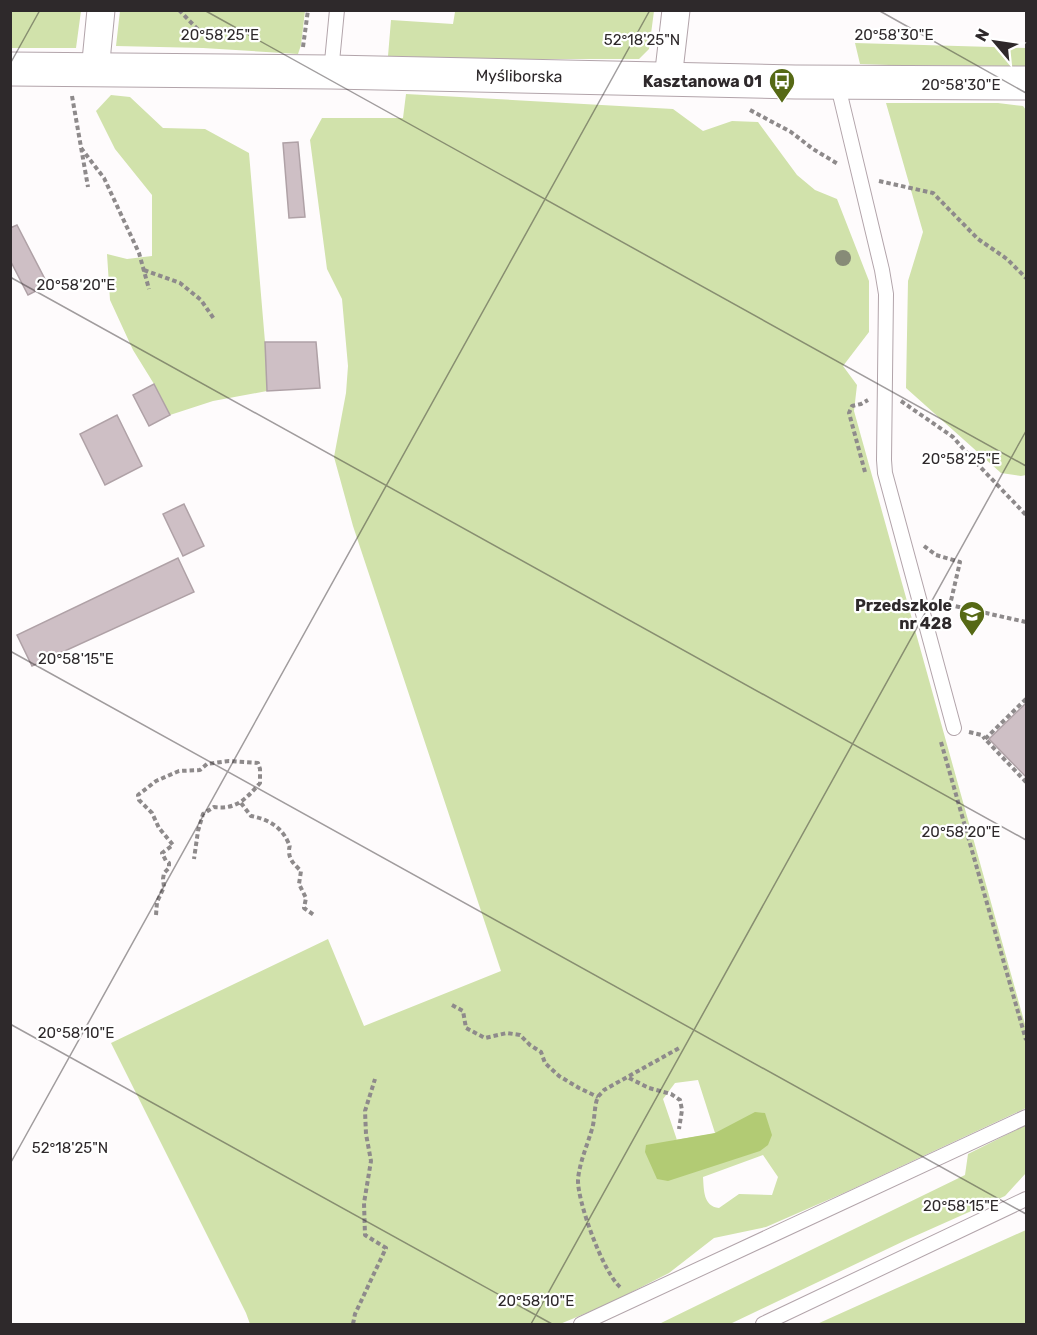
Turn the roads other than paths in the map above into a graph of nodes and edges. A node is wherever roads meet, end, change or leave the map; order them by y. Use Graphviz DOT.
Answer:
graph roads {
  1 [pos="102,10"];
  2 [pos="337,10"];
  3 [pos="676,10"];
  4 [pos="10,69"];
  5 [pos="81,70"];
  6 [pos="331,72"];
  7 [pos="668,79"];
  8 [pos="837,82"];
  9 [pos="1026,83"];
  10 [pos="954,728"];
  11 [pos="1026,1117"];
  12 [pos="1026,1191"];
  13 [pos="1026,1199"];
  14 [pos="1013,1206"];
  15 [pos="581,1324"];
  16 [pos="763,1324"];
  1 -- 5 [label="street"];
  2 -- 6 [label="lane"];
  3 -- 7 [label="street"];
  4 -- 5 [label="street, Myśliborska"];
  5 -- 6 [label="street, Myśliborska"];
  6 -- 7 [label="street, Myśliborska"];
  7 -- 8 [label="street, Myśliborska"];
  8 -- 9 [label="street, Myśliborska"];
  8 -- 10 [label="lane"];
  11 -- 15 [label="lane"];
  12 -- 14 [label="lane"];
  13 -- 14 [label="lane"];
  14 -- 16 [label="lane"];
}
